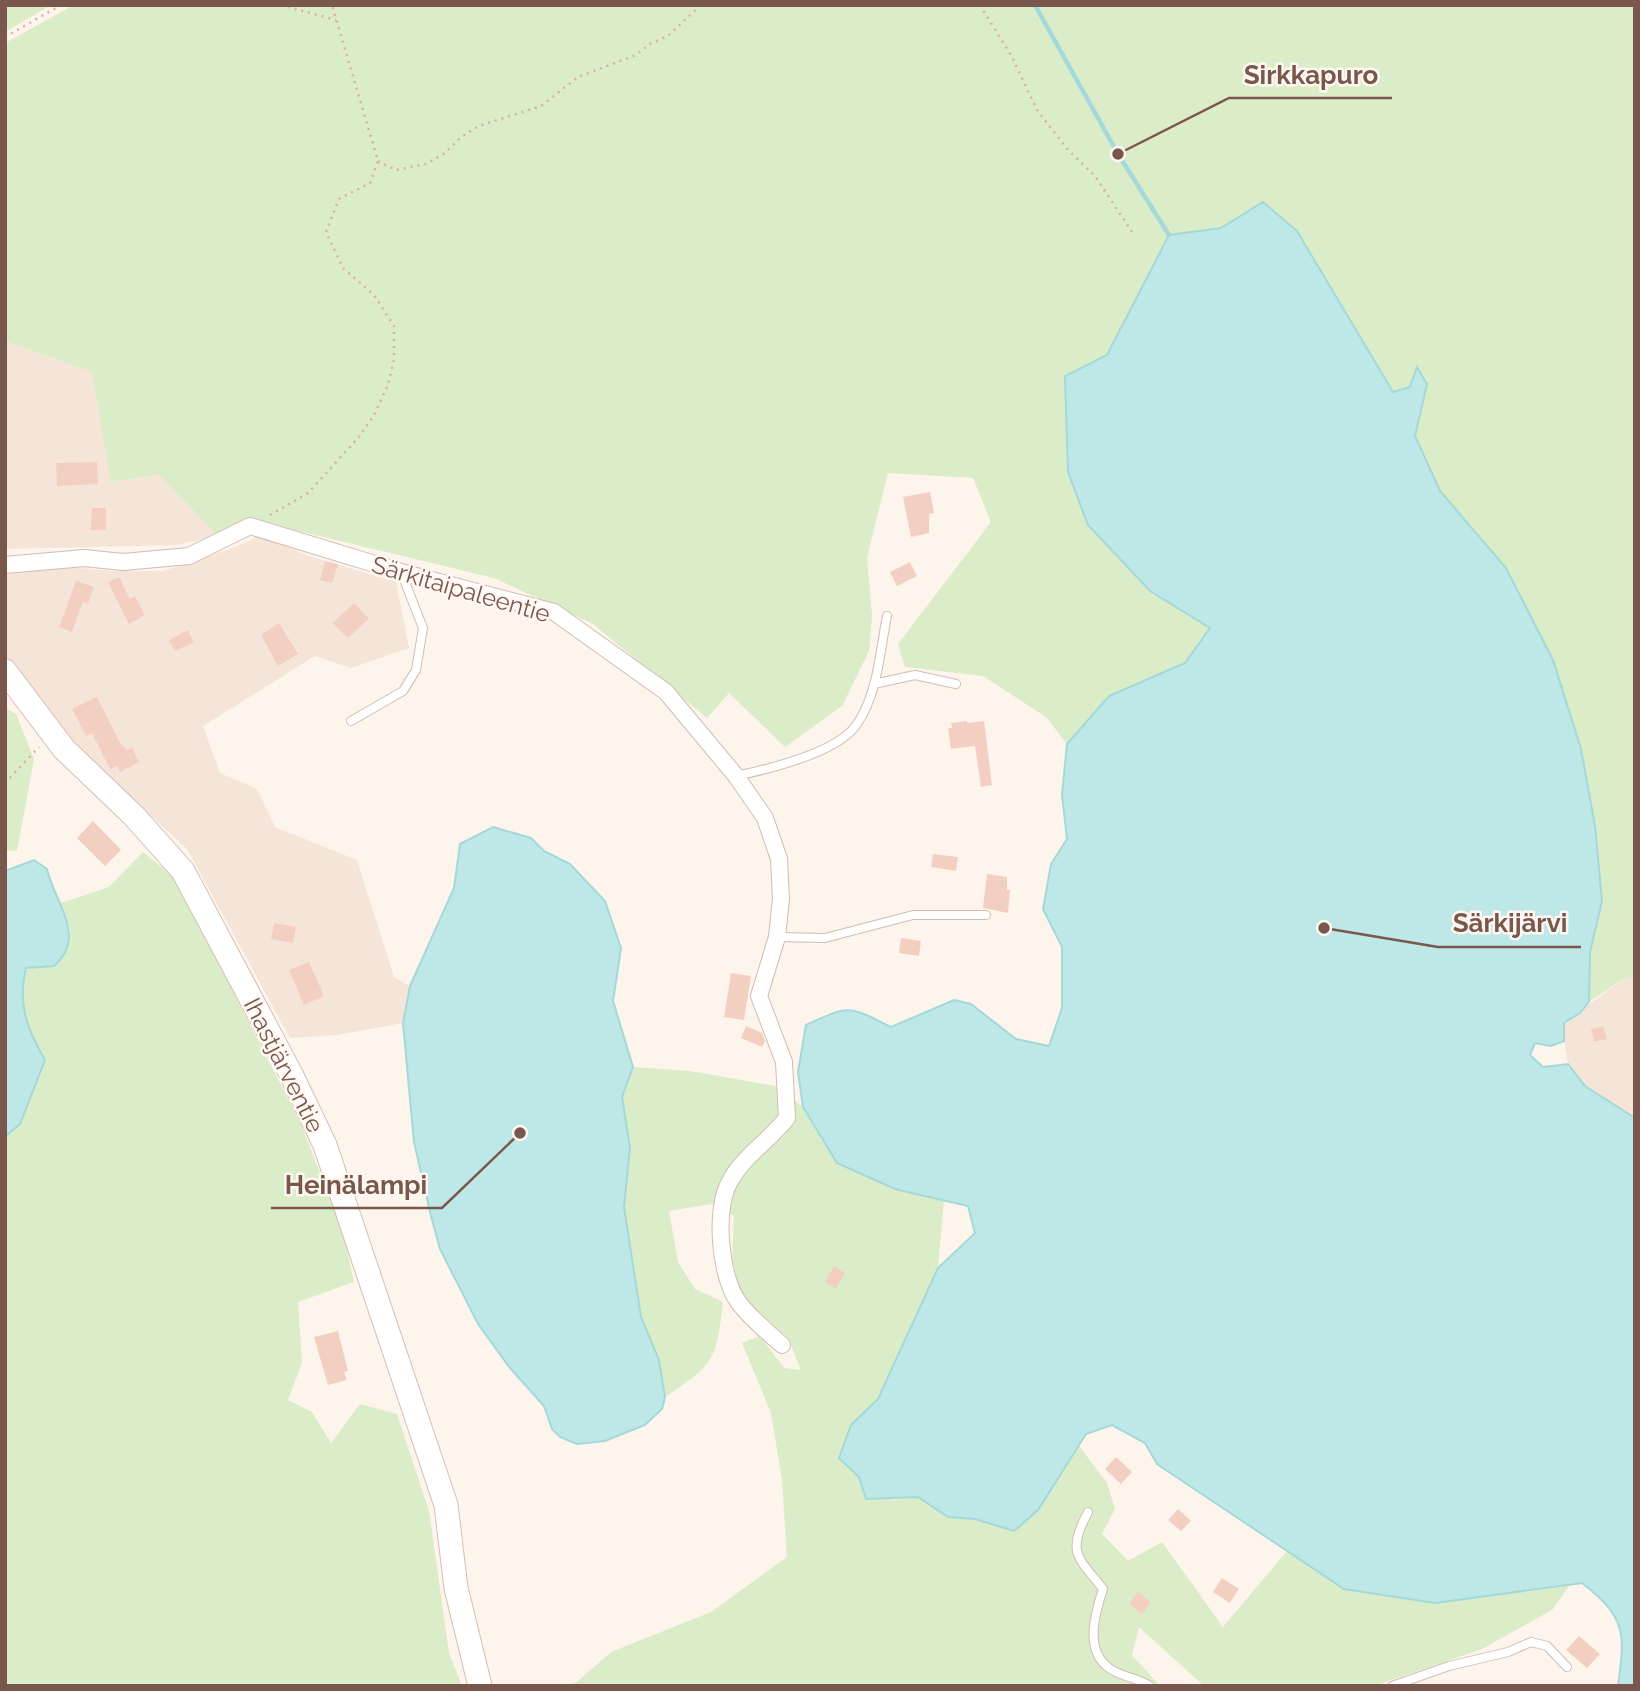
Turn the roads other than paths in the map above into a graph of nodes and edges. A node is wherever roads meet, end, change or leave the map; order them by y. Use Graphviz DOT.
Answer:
graph roads {
  1 [pos="5,565"];
  2 [pos="401,572"];
  3 [pos="887,616"];
  4 [pos="5,671"];
  5 [pos="874,684"];
  6 [pos="956,684"];
  7 [pos="351,721"];
  8 [pos="736,776"];
  9 [pos="986,915"];
  10 [pos="778,937"];
  11 [pos="782,1345"];
  12 [pos="1088,1512"];
  13 [pos="1567,1667"];
  14 [pos="480,1686"];
  15 [pos="1150,1686"];
  16 [pos="1392,1686"];
  1 -- 2 [label="street, Särkitaipaleentie"];
  2 -- 7 [label="lane"];
  2 -- 8 [label="street, Särkitaipaleentie"];
  3 -- 5 [label="lane"];
  4 -- 14 [label="street, Ihastjärventie"];
  5 -- 6 [label="lane"];
  5 -- 8 [label="lane"];
  8 -- 10 [label="street, Särkitaipaleentie"];
  9 -- 10 [label="lane"];
  10 -- 11 [label="street, Särkitaipaleentie"];
  12 -- 15 [label="lane"];
  13 -- 16 [label="lane"];
}
